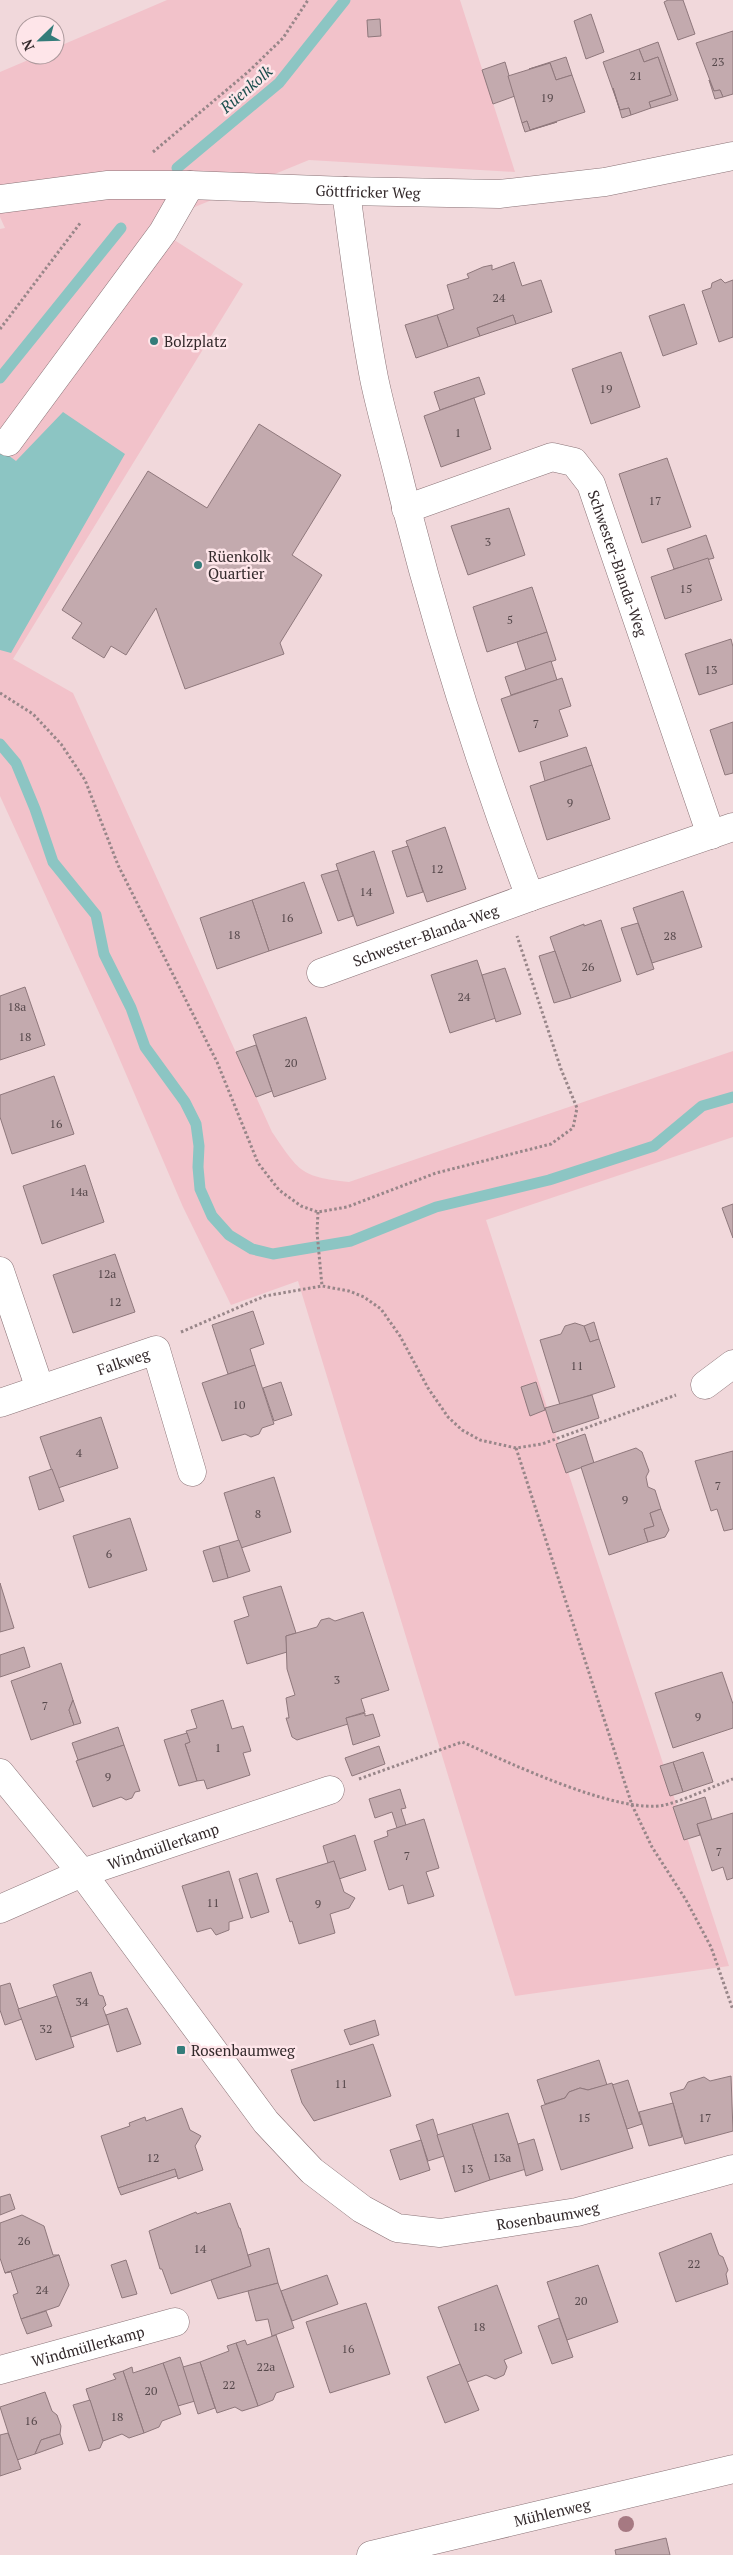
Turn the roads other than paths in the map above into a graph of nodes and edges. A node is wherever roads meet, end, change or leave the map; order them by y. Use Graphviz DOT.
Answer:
graph roads {
  1 [pos="733,156"];
  2 [pos="190,185"];
  3 [pos="346,192"];
  4 [pos="0,198"];
  5 [pos="8,442"];
  6 [pos="406,509"];
  7 [pos="722,831"];
  8 [pos="518,901"];
  9 [pos="321,973"];
  10 [pos="0,1271"];
  11 [pos="733,1364"];
  12 [pos="705,1385"];
  13 [pos="40,1389"];
  14 [pos="0,1403"];
  15 [pos="192,1472"];
  16 [pos="0,1773"];
  17 [pos="330,1790"];
  18 [pos="82,1873"];
  19 [pos="0,1909"];
  20 [pos="733,2169"];
  21 [pos="175,2322"];
  22 [pos="0,2370"];
  23 [pos="733,2469"];
  24 [pos="371,2555"];
  1 -- 3 [label="street, Göttfricker Weg"];
  2 -- 3 [label="street, Göttfricker Weg"];
  2 -- 4 [label="street, Göttfricker Weg"];
  2 -- 5 [label="street"];
  3 -- 6 [label="street"];
  6 -- 7 [label="street, Schwester-Blanda-Weg"];
  6 -- 8 [label="street"];
  7 -- 8 [label="street, Schwester-Blanda-Weg"];
  8 -- 9 [label="street, Schwester-Blanda-Weg"];
  10 -- 13 [label="street"];
  11 -- 12 [label="street"];
  13 -- 14 [label="street, Falkweg"];
  13 -- 15 [label="street, Falkweg"];
  16 -- 18 [label="street, Rosenbaumweg"];
  17 -- 18 [label="street, Windmüllerkamp"];
  18 -- 19 [label="street, Windmüllerkamp"];
  18 -- 20 [label="street, Rosenbaumweg"];
  21 -- 22 [label="street, Windmüllerkamp"];
  23 -- 24 [label="street, Mühlenweg"];
}
